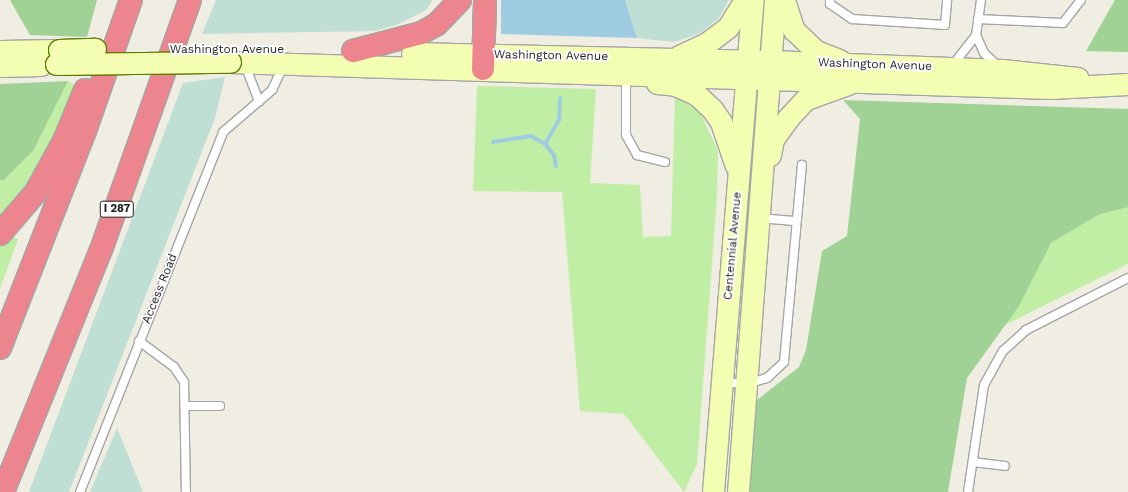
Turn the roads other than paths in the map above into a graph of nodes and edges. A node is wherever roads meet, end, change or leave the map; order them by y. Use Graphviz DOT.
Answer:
graph roads {
  1 [pos="131,0"];
  2 [pos="190,0"];
  3 [pos="201,0"];
  4 [pos="460,0"];
  5 [pos="485,0"];
  6 [pos="745,0"];
  7 [pos="753,0"];
  8 [pos="775,0"];
  9 [pos="784,0"];
  10 [pos="830,0"];
  11 [pos="947,0"];
  12 [pos="981,0"];
  13 [pos="1081,0"];
  14 [pos="978,19"];
  15 [pos="182,27"];
  16 [pos="976,35"];
  17 [pos="118,38"];
  18 [pos="0,39"];
  19 [pos="0,51"];
  20 [pos="34,51"];
  21 [pos="353,52"];
  22 [pos="58,57"];
  23 [pos="235,58"];
  24 [pos="672,59"];
  25 [pos="483,62"];
  26 [pos="285,63"];
  27 [pos="0,66"];
  28 [pos="747,68"];
  29 [pos="950,68"];
  30 [pos="770,69"];
  31 [pos="1002,70"];
  32 [pos="856,72"];
  33 [pos="590,73"];
  34 [pos="626,78"];
  35 [pos="1100,83"];
  36 [pos="1128,84"];
  37 [pos="259,101"];
  38 [pos="665,162"];
  39 [pos="802,166"];
  40 [pos="739,175"];
  41 [pos="761,192"];
  42 [pos="760,218"];
  43 [pos="796,222"];
  44 [pos="0,234"];
  45 [pos="1128,278"];
  46 [pos="139,341"];
  47 [pos="0,348"];
  48 [pos="722,382"];
  49 [pos="748,384"];
  50 [pos="186,406"];
  51 [pos="220,406"];
  52 [pos="973,462"];
  53 [pos="1006,466"];
  54 [pos="3,492"];
  55 [pos="80,492"];
  56 [pos="186,492"];
  57 [pos="712,492"];
  58 [pos="738,492"];
  59 [pos="968,492"];
  1 -- 17 [label="highway"];
  2 -- 15 [label="highway, I 287"];
  3 -- 15 [label="highway"];
  4 -- 21 [label="highway"];
  5 -- 25 [label="highway"];
  6 -- 24 [label="main road"];
  7 -- 28 [label="main road, Centennial Avenue"];
  8 -- 30 [label="main road, Centennial Avenue"];
  9 -- 32 [label="main road"];
  10 -- 11 [label="lane"];
  12 -- 14 [label="lane"];
  13 -- 14 [label="lane"];
  14 -- 16 [label="lane"];
  15 -- 54 [label="highway, I 287"];
  16 -- 29 [label="lane"];
  16 -- 31 [label="lane"];
  17 -- 44 [label="highway"];
  17 -- 47 [label="highway"];
  18 -- 20 [label="main road"];
  19 -- 20 [label="main road, Washington Avenue"];
  20 -- 22 [label="main road, Washington Avenue"];
  21 -- 23 [label="main road, Washington Avenue"];
  21 -- 25 [label="main road, Washington Avenue"];
  22 -- 23 [label="main road, Washington Avenue, bridge"];
  22 -- 27 [label="main road, Washington Avenue"];
  23 -- 26 [label="main road, Washington Avenue"];
  23 -- 37 [label="lane"];
  24 -- 25 [label="main road, Washington Avenue"];
  24 -- 28 [label="main road, Washington Avenue"];
  25 -- 26 [label="main road, Washington Avenue"];
  25 -- 33 [label="main road, Washington Avenue"];
  26 -- 37 [label="lane, Access Road"];
  28 -- 30 [label="main road, Washington Avenue"];
  28 -- 33 [label="main road, Washington Avenue"];
  28 -- 40 [label="main road, Centennial Avenue"];
  29 -- 31 [label="main road, Washington Avenue"];
  29 -- 32 [label="main road, Washington Avenue"];
  30 -- 32 [label="main road, Washington Avenue"];
  30 -- 41 [label="main road, Centennial Avenue"];
  31 -- 35 [label="main road, Washington Avenue"];
  32 -- 35 [label="main road, Washington Avenue"];
  32 -- 41 [label="main road"];
  33 -- 34 [label="main road"];
  34 -- 38 [label="lane"];
  34 -- 40 [label="main road"];
  35 -- 36 [label="main road, Washington Avenue"];
  37 -- 46 [label="lane, Access Road"];
  39 -- 43 [label="lane"];
  40 -- 48 [label="main road, Centennial Avenue"];
  41 -- 42 [label="main road, Centennial Avenue"];
  42 -- 43 [label="lane"];
  42 -- 49 [label="main road, Centennial Avenue"];
  43 -- 49 [label="lane"];
  45 -- 52 [label="lane"];
  46 -- 50 [label="lane"];
  46 -- 55 [label="lane, Access Road"];
  48 -- 49 [label="lane"];
  48 -- 57 [label="main road, Centennial Avenue"];
  49 -- 58 [label="main road, Centennial Avenue"];
  50 -- 51 [label="lane"];
  50 -- 56 [label="lane"];
  52 -- 53 [label="lane"];
  52 -- 59 [label="lane"];
}
